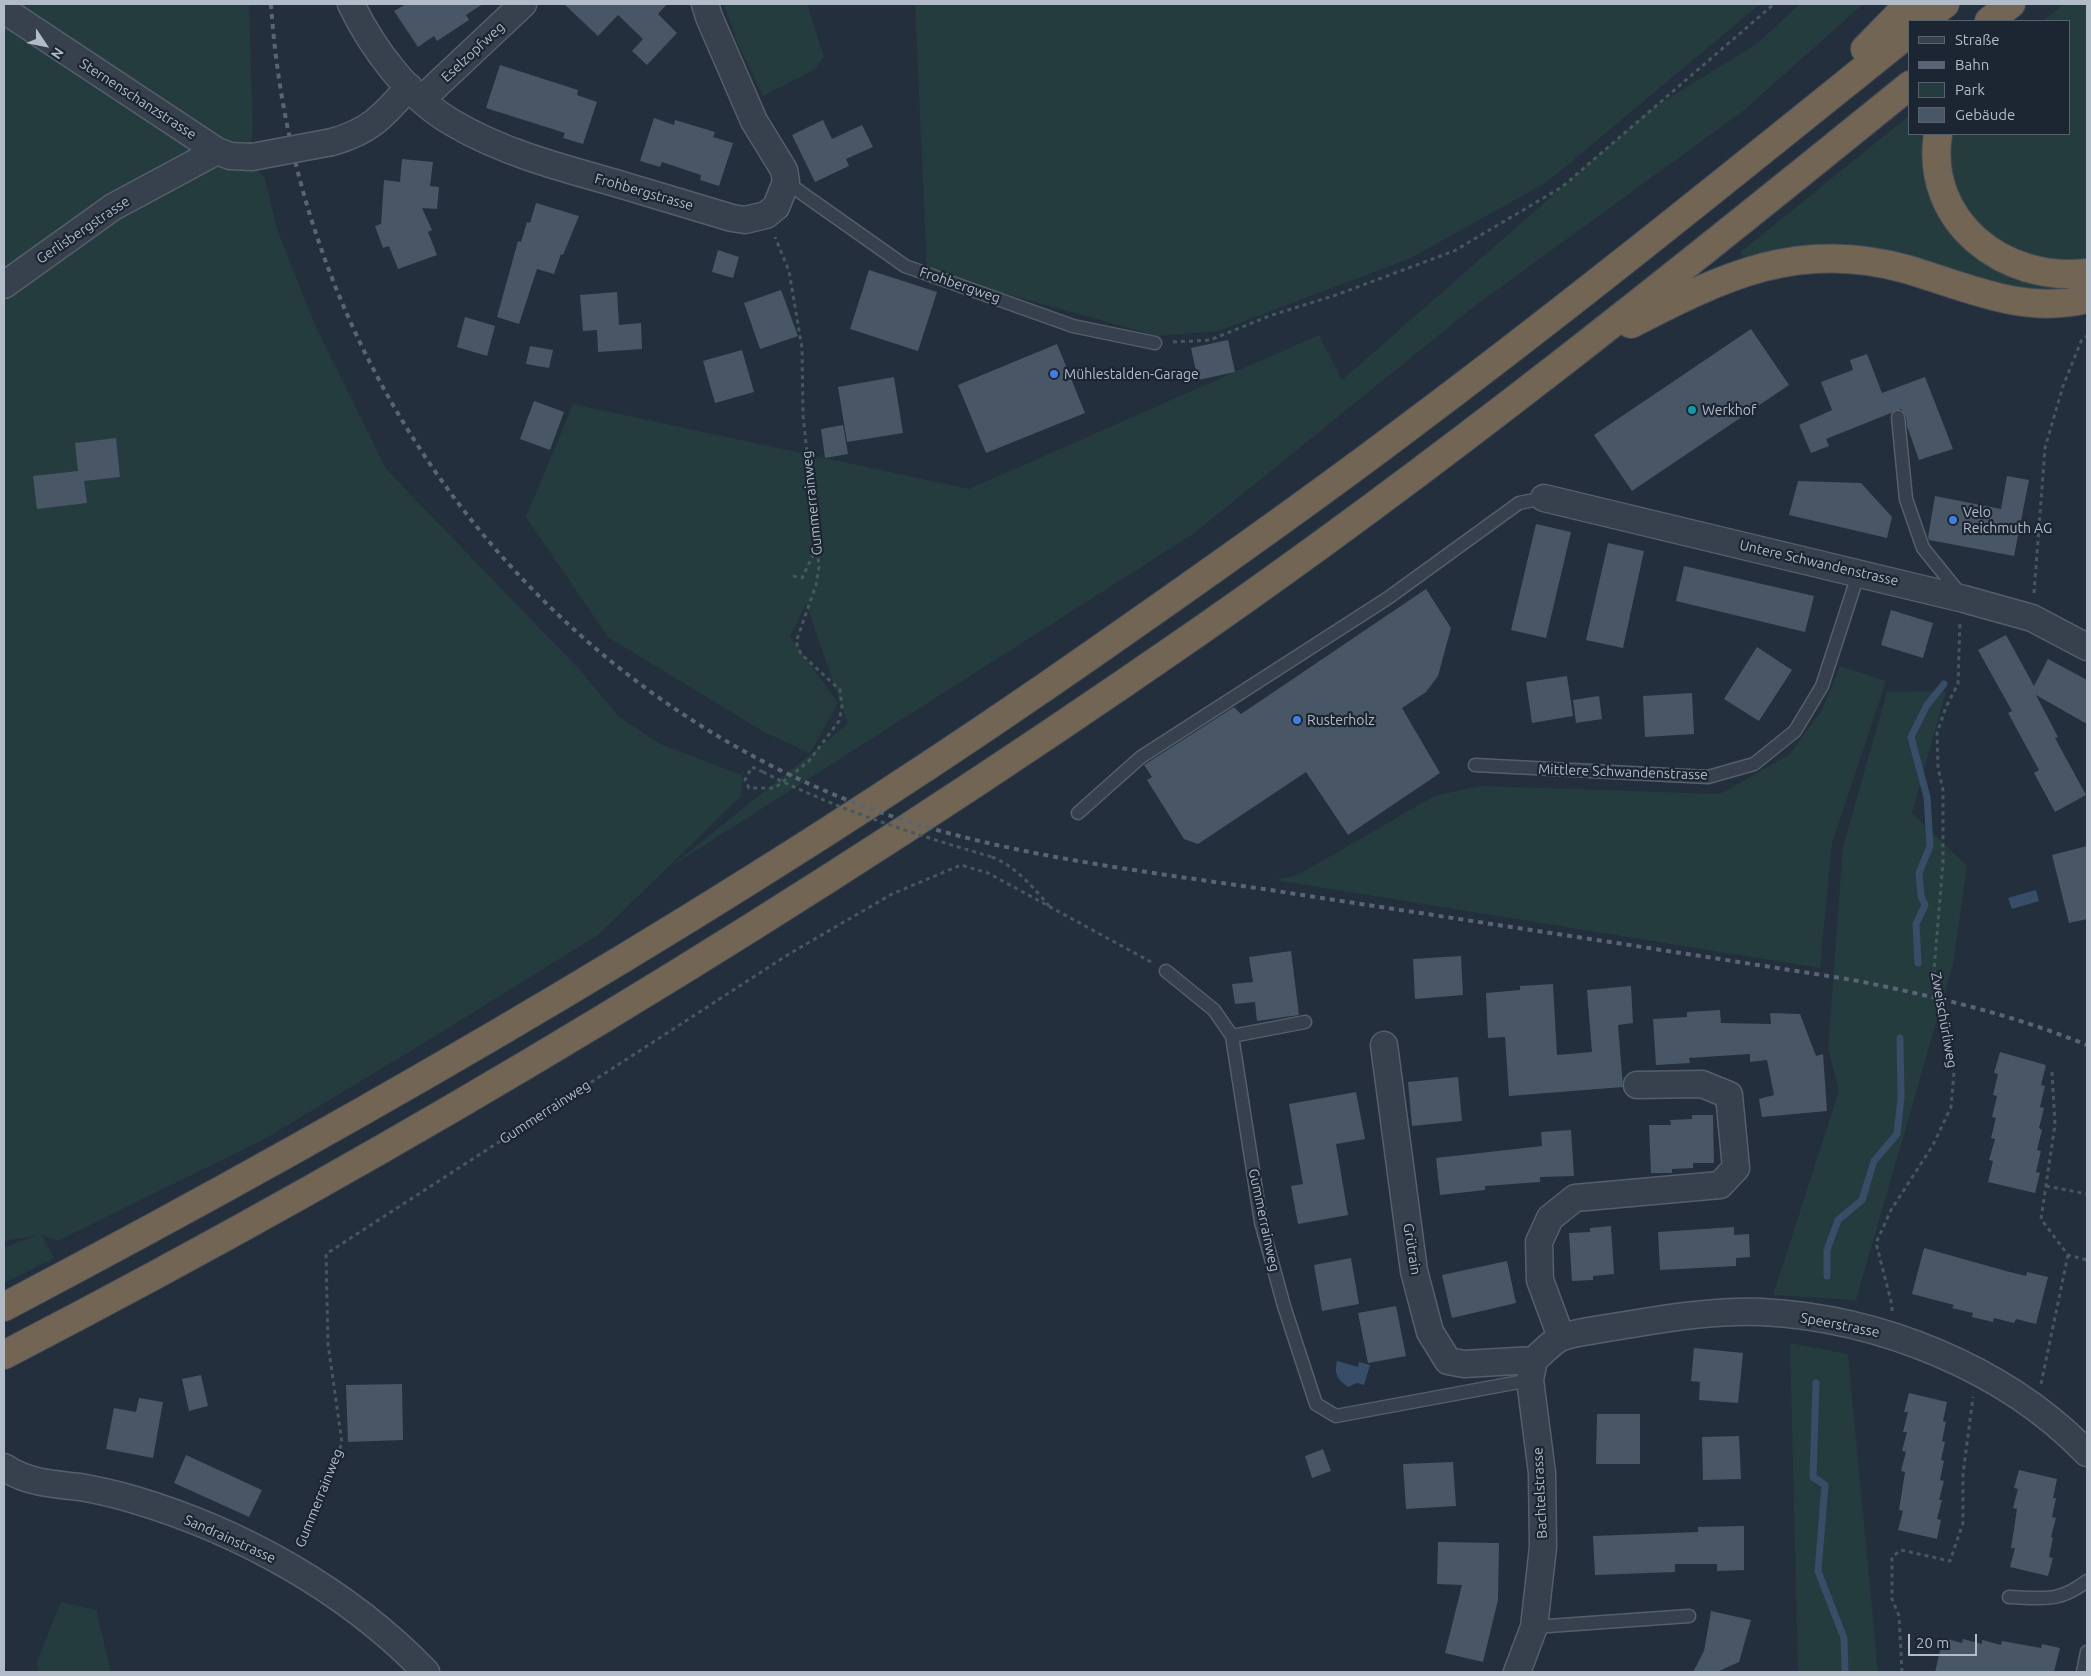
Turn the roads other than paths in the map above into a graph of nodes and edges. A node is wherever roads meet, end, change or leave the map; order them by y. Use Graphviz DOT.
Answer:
graph roads {
  1 [pos="351,4"];
  2 [pos="524,4"];
  3 [pos="705,4"];
  4 [pos="1909,4"];
  5 [pos="1944,4"];
  6 [pos="2010,4"];
  7 [pos="2023,4"];
  8 [pos="4,10"];
  9 [pos="1924,20"];
  10 [pos="1990,20"];
  11 [pos="2009,20"];
  12 [pos="1908,34"];
  13 [pos="1908,87"];
  14 [pos="416,93"];
  15 [pos="1938,135"];
  16 [pos="1765,149"];
  17 [pos="218,151"];
  18 [pos="252,157"];
  19 [pos="786,182"];
  20 [pos="2087,273"];
  21 [pos="4,285"];
  22 [pos="2087,299"];
  23 [pos="1154,343"];
  24 [pos="1574,354"];
  25 [pos="1898,417"];
  26 [pos="1544,498"];
  27 [pos="1860,572"];
  28 [pos="1964,599"];
  29 [pos="2087,647"];
  30 [pos="1475,765"];
  31 [pos="1078,813"];
  32 [pos="1166,971"];
  33 [pos="1305,1022"];
  34 [pos="1232,1036"];
  35 [pos="1384,1045"];
  36 [pos="1637,1085"];
  37 [pos="4,1307"];
  38 [pos="1560,1338"];
  39 [pos="4,1355"];
  40 [pos="1532,1370"];
  41 [pos="2087,1453"];
  42 [pos="4,1467"];
  43 [pos="2087,1581"];
  44 [pos="2009,1597"];
  45 [pos="1689,1616"];
  46 [pos="1534,1627"];
  47 [pos="2087,1652"];
  48 [pos="426,1672"];
  49 [pos="1516,1672"];
  50 [pos="2083,1672"];
  1 -- 14 [label="street, Frohbergstrasse"];
  2 -- 14 [label="street, Eselzopfweg"];
  3 -- 19 [label="street"];
  4 -- 16 [label="highway"];
  5 -- 9 [label="highway"];
  6 -- 10 [label="highway"];
  7 -- 11 [label="highway"];
  8 -- 17 [label="street, Sternenschanzstrasse"];
  12 -- 16 [label="highway"];
  13 -- 24 [label="highway"];
  14 -- 18 [label="street, Eselzopfweg, bridge"];
  14 -- 19 [label="street, Frohbergstrasse"];
  15 -- 20 [label="highway"];
  16 -- 37 [label="highway"];
  17 -- 18 [label="street, Sternenschanzstrasse"];
  17 -- 21 [label="street, Gerlisbergstrasse"];
  19 -- 23 [label="lane, Frohbergweg"];
  22 -- 24 [label="highway"];
  24 -- 39 [label="highway"];
  25 -- 28 [label="lane"];
  26 -- 27 [label="street, Untere Schwandenstrasse"];
  26 -- 31 [label="lane"];
  27 -- 28 [label="street, Untere Schwandenstrasse"];
  27 -- 30 [label="lane, Mittlere Schwandenstrasse"];
  28 -- 29 [label="street, Untere Schwandenstrasse"];
  32 -- 34 [label="lane, Gummerrainweg"];
  33 -- 34 [label="lane"];
  34 -- 40 [label="lane, Gummerrainweg"];
  35 -- 40 [label="street, Grütrain"];
  36 -- 38 [label="street"];
  38 -- 40 [label="street, Speerstrasse"];
  38 -- 41 [label="street, Speerstrasse"];
  40 -- 46 [label="street, Bachtelstrasse"];
  42 -- 48 [label="street, Sandrainstrasse"];
  43 -- 44 [label="lane"];
  45 -- 46 [label="lane"];
  46 -- 49 [label="street, Bachtelstrasse"];
  47 -- 50 [label="lane"];
}
